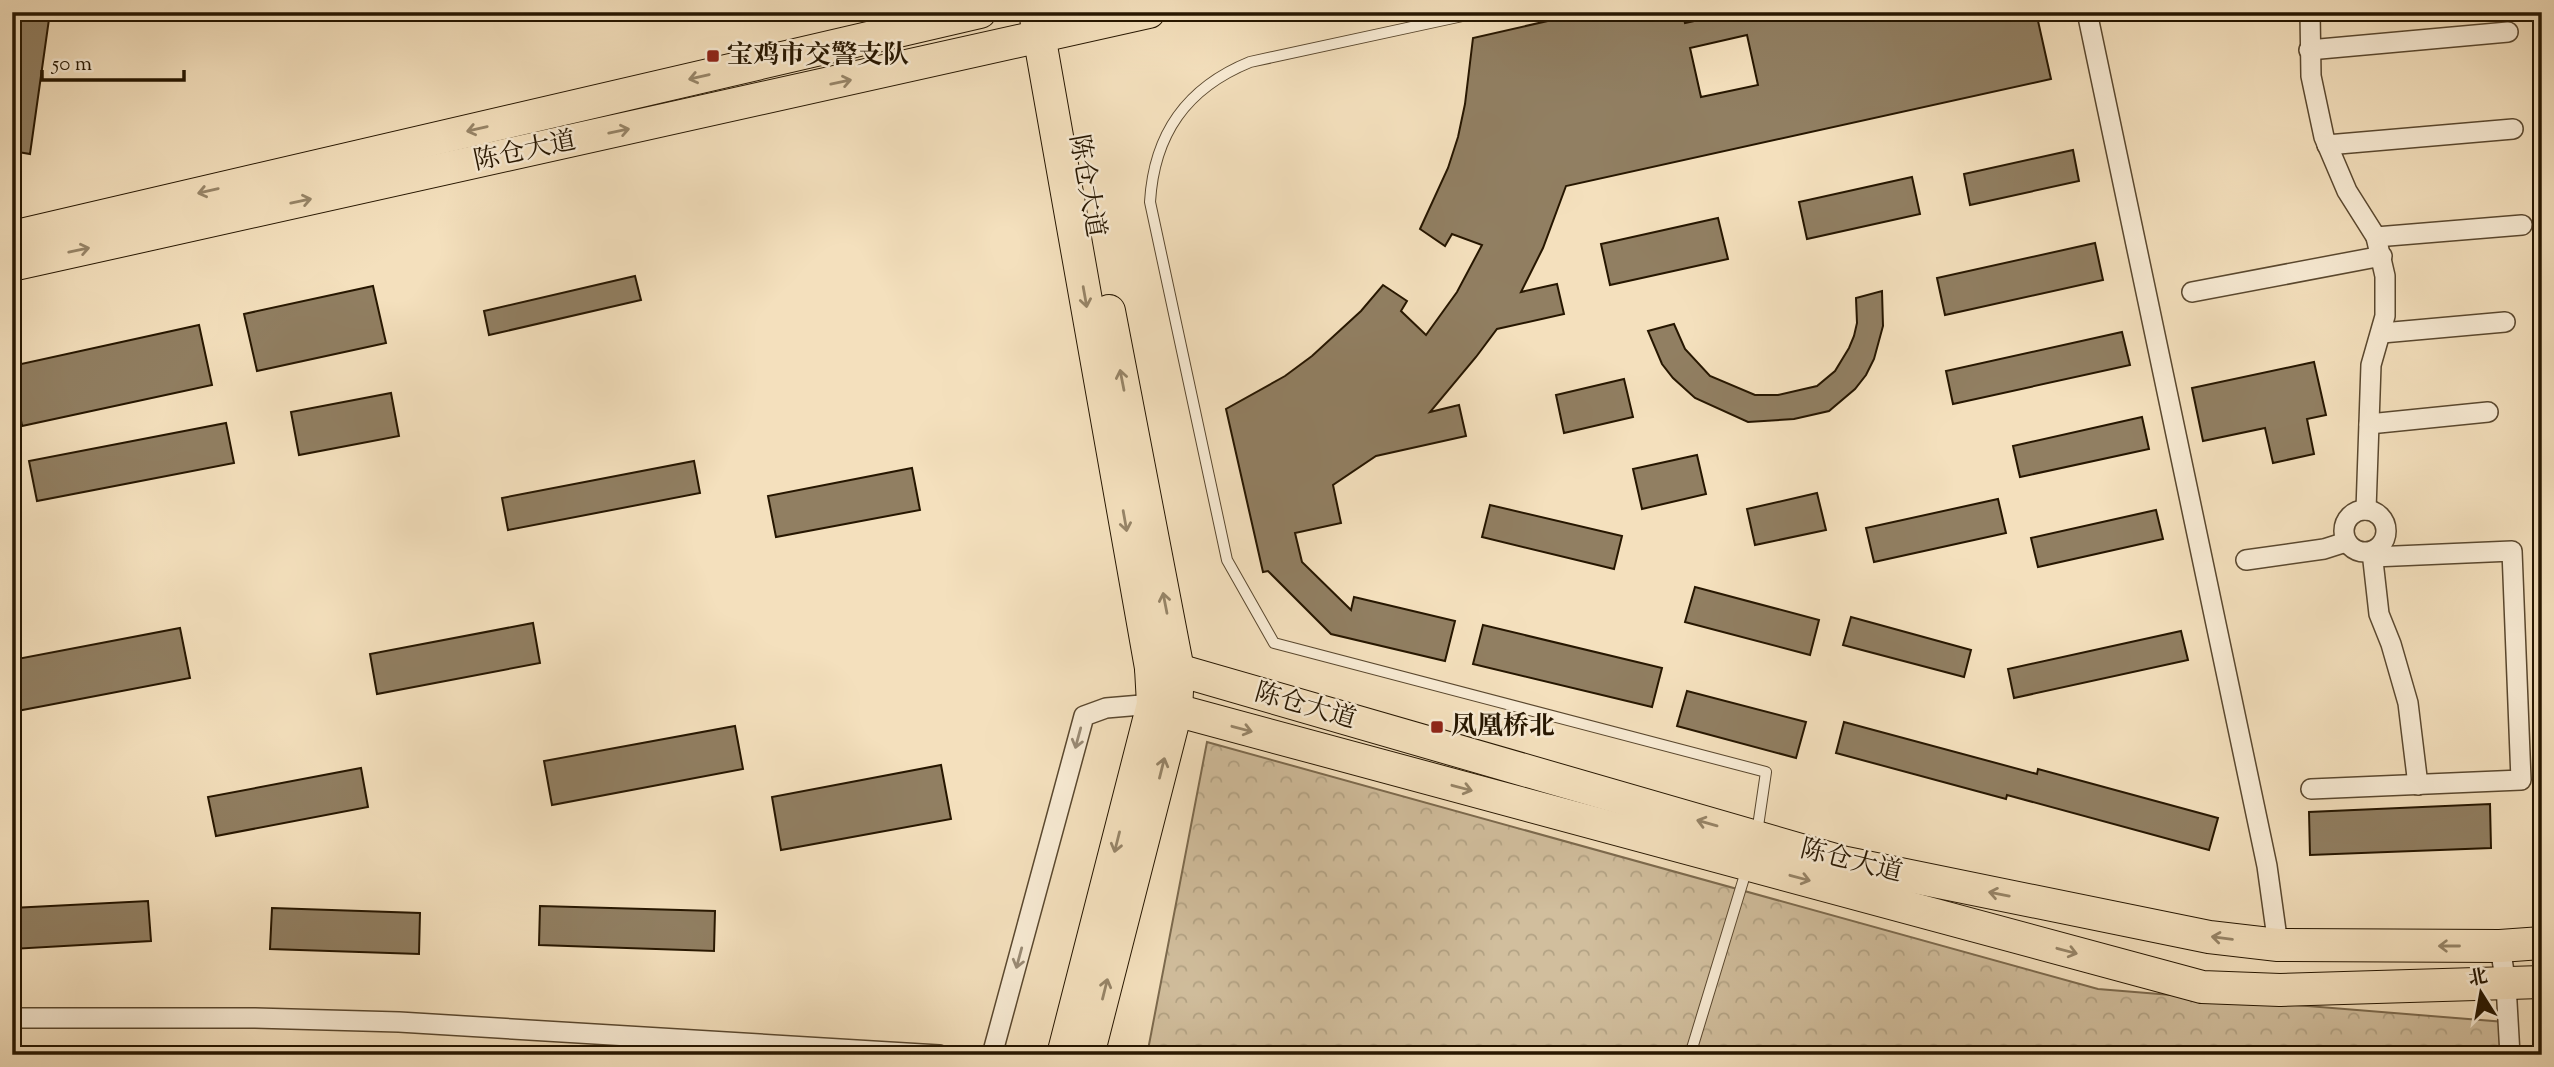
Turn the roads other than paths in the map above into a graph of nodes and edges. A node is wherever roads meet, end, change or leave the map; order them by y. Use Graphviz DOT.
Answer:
graph roads {
  1 [pos="980,12"];
  2 [pos="1149,12"];
  3 [pos="1481,12"];
  4 [pos="2087,12"];
  5 [pos="2310,12"];
  6 [pos="1450,15"];
  7 [pos="1046,24"];
  8 [pos="2508,32"];
  9 [pos="2309,50"];
  10 [pos="2513,129"];
  11 [pos="2327,145"];
  12 [pos="2522,225"];
  13 [pos="12,237"];
  14 [pos="2376,237"];
  15 [pos="2382,256"];
  16 [pos="12,265"];
  17 [pos="2192,292"];
  18 [pos="2505,323"];
  19 [pos="2382,333"];
  20 [pos="2488,412"];
  21 [pos="2369,424"];
  22 [pos="2366,510"];
  23 [pos="2346,542"];
  24 [pos="2373,554"];
  25 [pos="2246,560"];
  26 [pos="1164,669"];
  27 [pos="1164,708"];
  28 [pos="2418,785"];
  29 [pos="2312,789"];
  30 [pos="1752,851"];
  31 [pos="2542,943"];
  32 [pos="2278,945"];
  33 [pos="2500,946"];
  34 [pos="2542,982"];
  35 [pos="2506,985"];
  36 [pos="12,1018"];
  37 [pos="939,1055"];
  38 [pos="992,1055"];
  39 [pos="1063,1055"];
  40 [pos="1088,1055"];
  41 [pos="1690,1055"];
  42 [pos="2510,1055"];
  1 -- 13 [label="main road, 陈仓大道, one-way"];
  2 -- 7 [label="main road, 陈仓大道"];
  3 -- 6 [label="lane"];
  4 -- 32 [label="street"];
  5 -- 9 [label="street"];
  6 -- 30 [label="lane"];
  16 -- 7 [label="main road, 陈仓大道, one-way"];
  7 -- 26 [label="main road, 陈仓大道"];
  8 -- 9 [label="street"];
  9 -- 11 [label="street"];
  10 -- 11 [label="street"];
  11 -- 14 [label="street"];
  12 -- 14 [label="street"];
  14 -- 15 [label="street"];
  15 -- 17 [label="street"];
  15 -- 19 [label="street"];
  18 -- 19 [label="street"];
  19 -- 21 [label="street"];
  20 -- 21 [label="street"];
  21 -- 22 [label="street"];
  22 -- 23 [label="street"];
  22 -- 24 [label="street"];
  23 -- 24 [label="street"];
  23 -- 25 [label="street"];
  24 -- 28 [label="street"];
  24 -- 28 [label="street"];
  26 -- 27 [label="main road, 陈仓大道"];
  30 -- 26 [label="main road, 陈仓大道, one-way"];
  27 -- 30 [label="main road, one-way"];
  27 -- 38 [label="street, one-way"];
  27 -- 39 [label="main road, one-way"];
  40 -- 27 [label="main road, one-way"];
  28 -- 29 [label="street"];
  32 -- 30 [label="main road, 陈仓大道, one-way"];
  30 -- 35 [label="main road, one-way"];
  30 -- 41 [label="lane"];
  31 -- 33 [label="main road, 陈仓大道"];
  33 -- 32 [label="main road, 陈仓大道, one-way"];
  33 -- 35 [label="street"];
  34 -- 35 [label="main road"];
  35 -- 42 [label="street"];
  36 -- 37 [label="street"];
}
